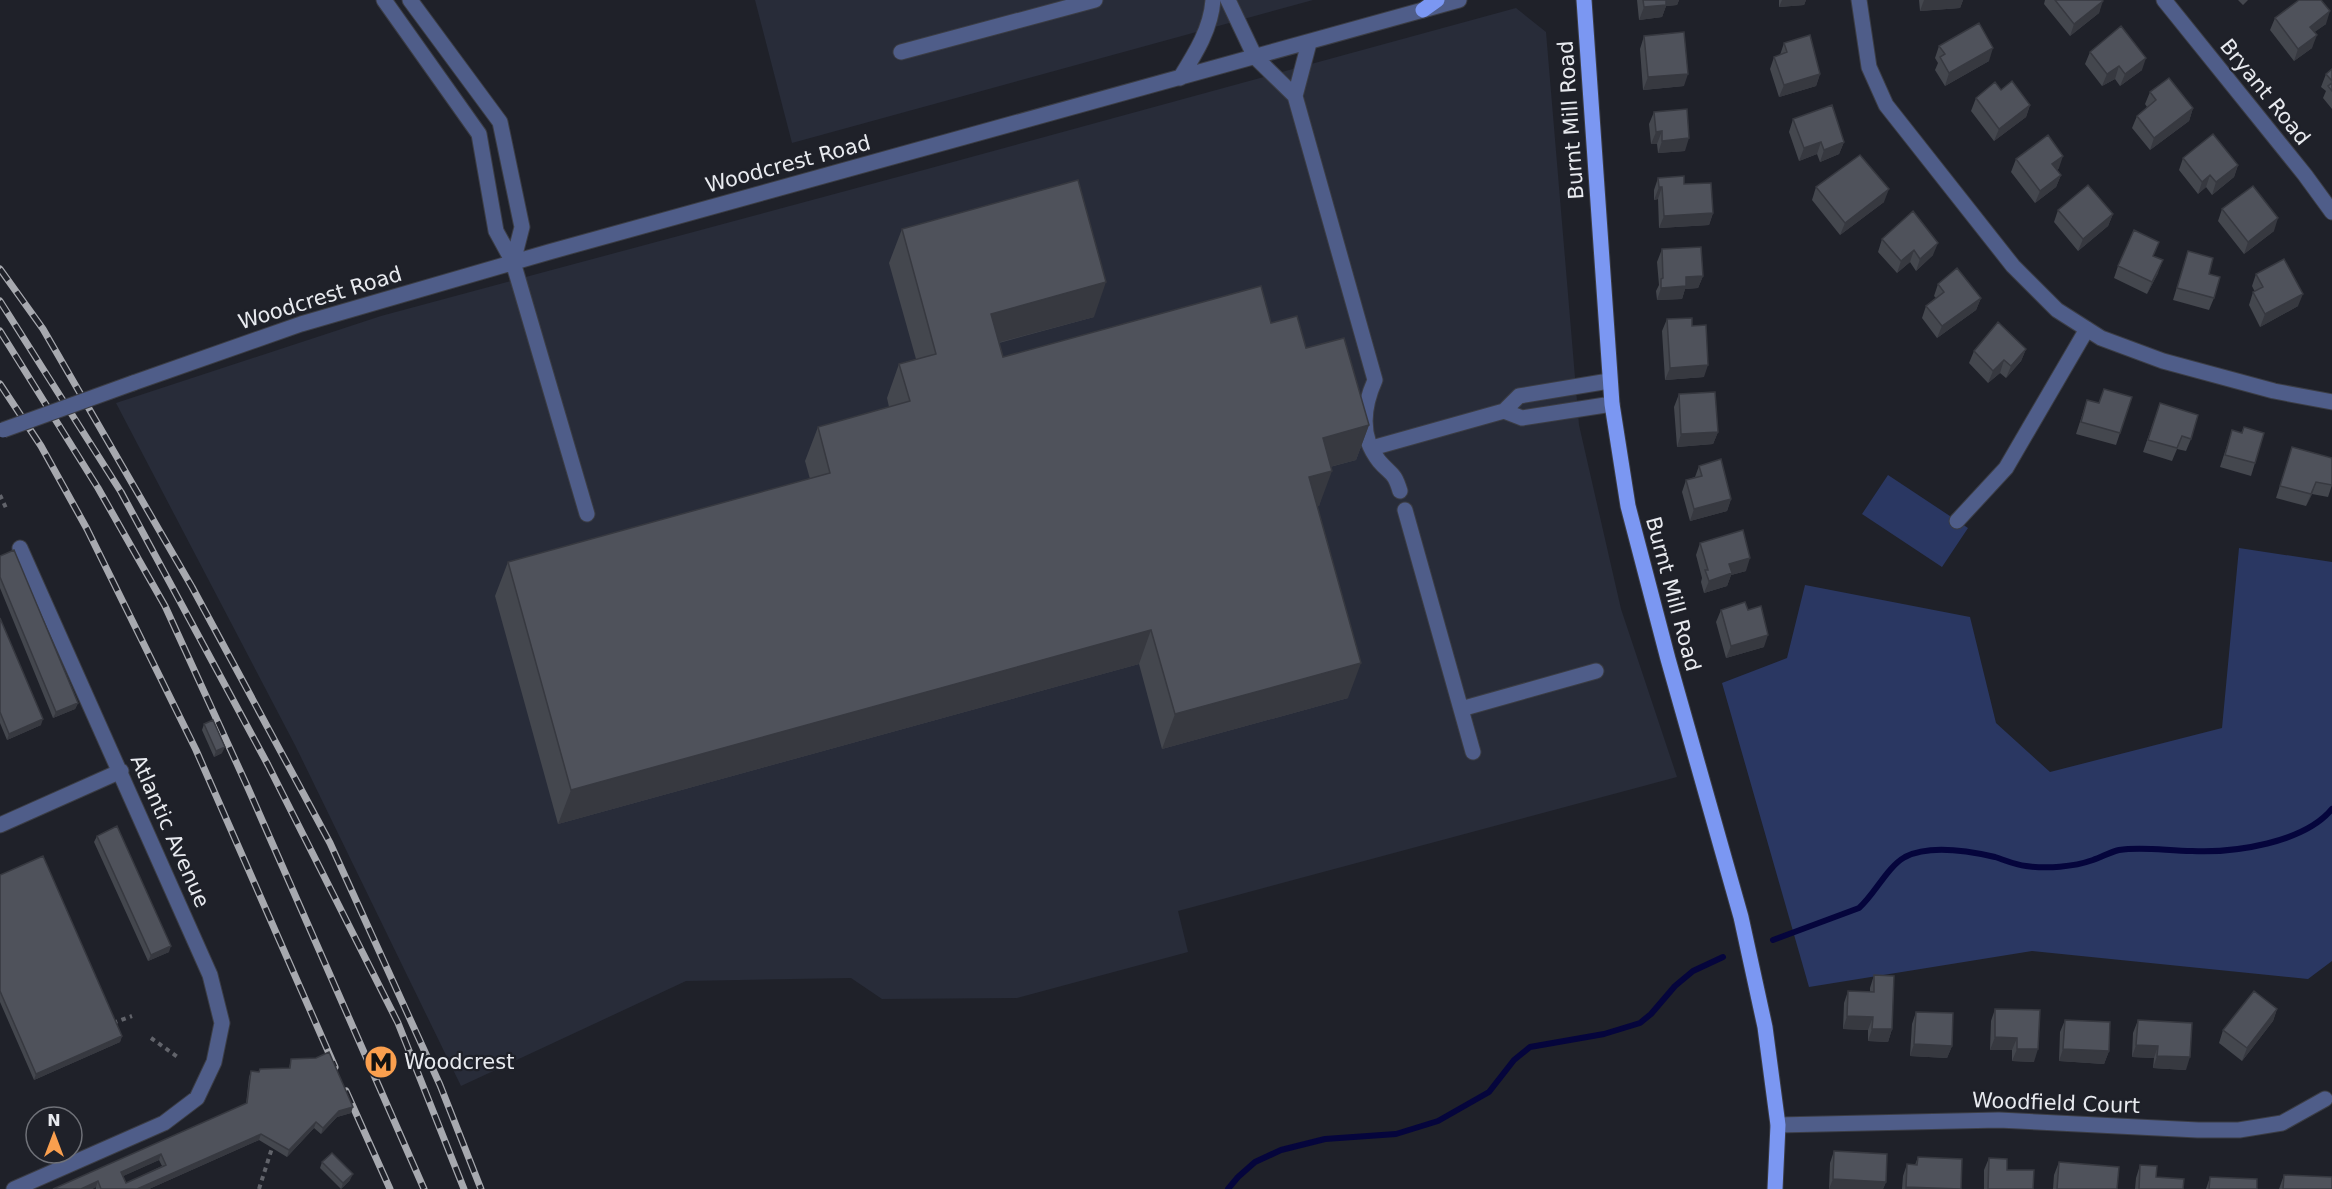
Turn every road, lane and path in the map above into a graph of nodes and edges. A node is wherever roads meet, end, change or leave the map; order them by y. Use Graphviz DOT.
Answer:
graph roads {
  1 [pos="384,0"];
  2 [pos="410,0"];
  3 [pos="1095,0"];
  4 [pos="1213,0"];
  5 [pos="1228,0"];
  6 [pos="1437,0"];
  7 [pos="1459,0"];
  8 [pos="1584,0"];
  9 [pos="1859,0"];
  10 [pos="2164,0"];
  11 [pos="1423,10"];
  12 [pos="1309,43"];
  13 [pos="902,52"];
  14 [pos="1256,57"];
  15 [pos="1180,78"];
  16 [pos="1295,96"];
  17 [pos="2332,212"];
  18 [pos="513,262"];
  19 [pos="2087,329"];
  20 [pos="1609,381"];
  21 [pos="2332,402"];
  22 [pos="1612,404"];
  23 [pos="1504,411"];
  24 [pos="1,430"];
  25 [pos="1372,448"];
  26 [pos="1400,491"];
  27 [pos="0,495"];
  28 [pos="6,508"];
  29 [pos="1405,510"];
  30 [pos="587,514"];
  31 [pos="1957,521"];
  32 [pos="20,548"];
  33 [pos="1596,671"];
  34 [pos="1461,709"];
  35 [pos="1473,752"];
  36 [pos="121,771"];
  37 [pos="0,825"];
  38 [pos="132,1016"];
  39 [pos="111,1024"];
  40 [pos="151,1038"];
  41 [pos="179,1058"];
  42 [pos="2325,1099"];
  43 [pos="1778,1125"];
  44 [pos="272,1148"];
  45 [pos="14,1189"];
  46 [pos="259,1189"];
  47 [pos="1775,1189"];
  1 -- 18 [label="street"];
  2 -- 18 [label="street"];
  3 -- 13 [label="street"];
  4 -- 15 [label="street"];
  5 -- 14 [label="street"];
  6 -- 11 [label="main road"];
  7 -- 11 [label="street, Woodcrest Road"];
  8 -- 20 [label="main road, Burnt Mill Road"];
  9 -- 19 [label="street"];
  10 -- 17 [label="street, Bryant Road"];
  11 -- 12 [label="street, Woodcrest Road"];
  12 -- 14 [label="street, Woodcrest Road"];
  12 -- 16 [label="street"];
  14 -- 15 [label="street, Woodcrest Road"];
  14 -- 16 [label="street"];
  15 -- 18 [label="street, Woodcrest Road"];
  16 -- 25 [label="street"];
  18 -- 24 [label="street, Woodcrest Road, bridge"];
  18 -- 30 [label="street"];
  19 -- 21 [label="street"];
  19 -- 31 [label="street"];
  20 -- 22 [label="main road, Burnt Mill Road"];
  20 -- 23 [label="street"];
  22 -- 23 [label="street"];
  22 -- 43 [label="main road, Burnt Mill Road"];
  23 -- 25 [label="street"];
  25 -- 26 [label="street"];
  27 -- 28 [label="path"];
  29 -- 34 [label="street"];
  32 -- 36 [label="street, Atlantic Avenue"];
  33 -- 34 [label="street"];
  34 -- 35 [label="street"];
  36 -- 37 [label="street"];
  36 -- 45 [label="street, Atlantic Avenue"];
  38 -- 39 [label="path"];
  40 -- 41 [label="path"];
  42 -- 43 [label="street, Woodfield Court"];
  43 -- 47 [label="main road, Burnt Mill Road"];
  44 -- 46 [label="path"];
}
